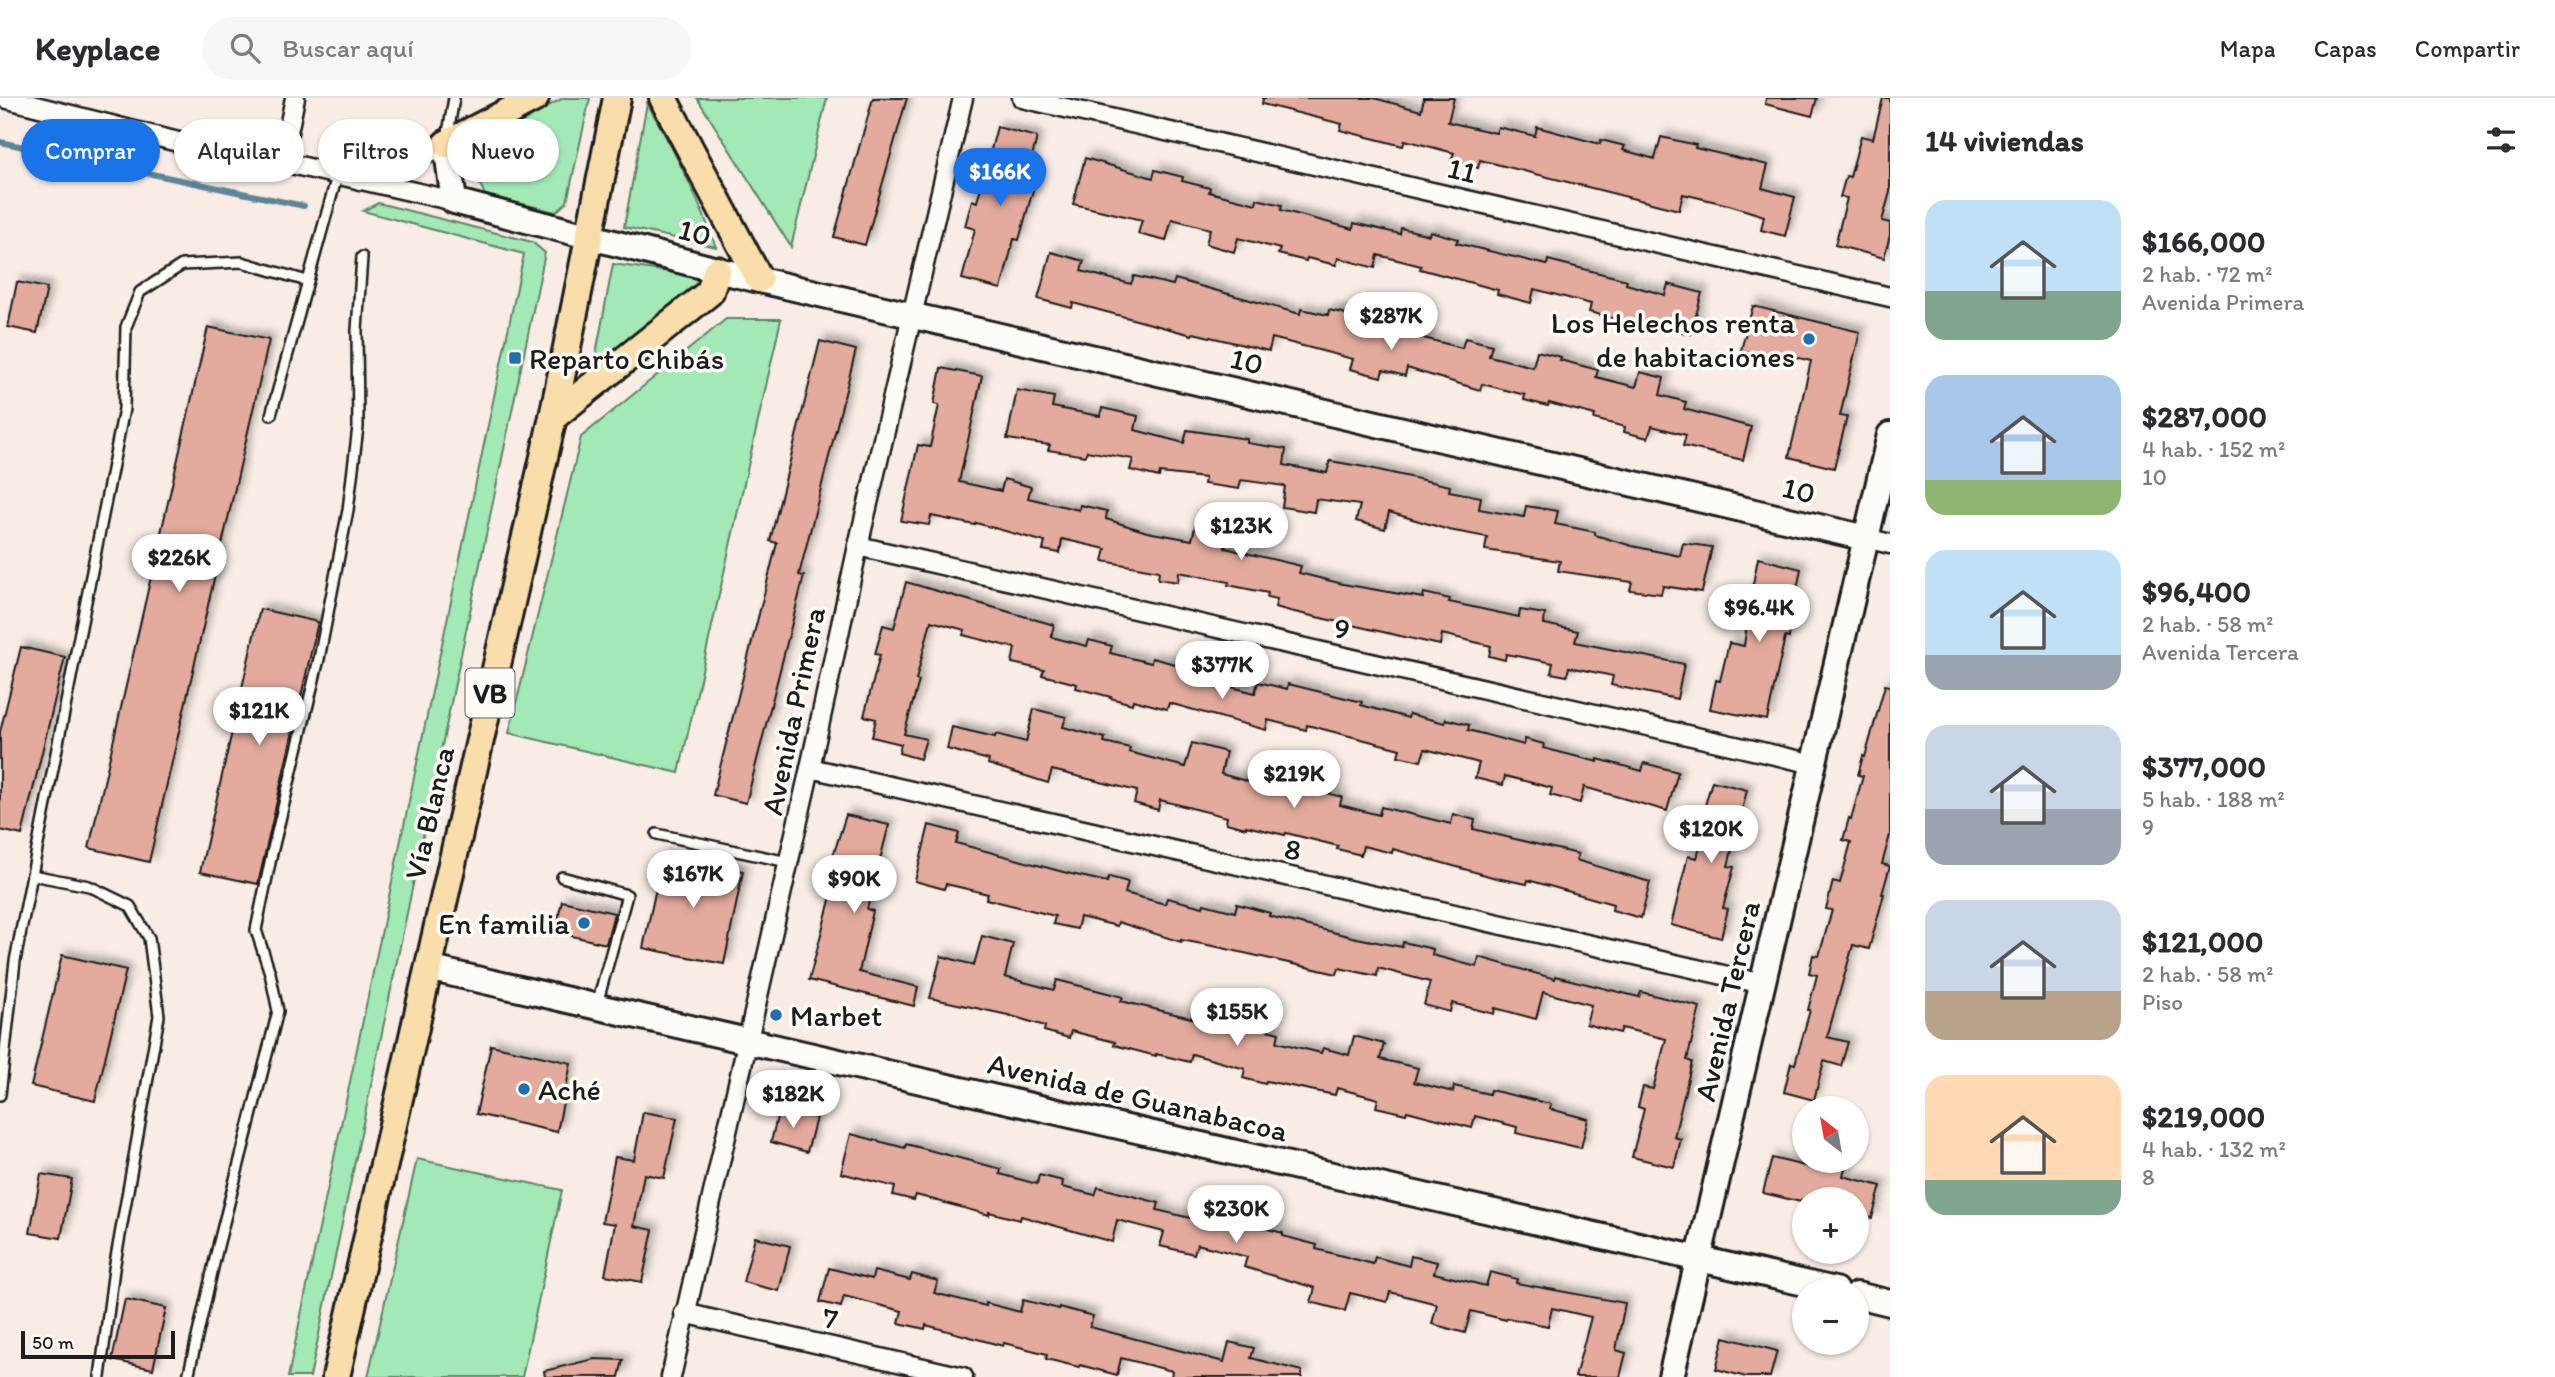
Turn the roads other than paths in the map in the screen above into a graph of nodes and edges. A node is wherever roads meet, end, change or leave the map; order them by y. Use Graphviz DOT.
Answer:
graph roads {
  1 [pos="4,98"];
  2 [pos="295,98"];
  3 [pos="454,98"];
  4 [pos="535,98"];
  5 [pos="617,98"];
  6 [pos="663,98"];
  7 [pos="963,98"];
  8 [pos="1023,98"];
  9 [pos="291,119"];
  10 [pos="174,141"];
  11 [pos="446,144"];
  12 [pos="433,151"];
  13 [pos="335,182"];
  14 [pos="369,182"];
  15 [pos="454,201"];
  16 [pos="590,237"];
  17 [pos="362,257"];
  18 [pos="717,270"];
  19 [pos="759,279"];
  20 [pos="307,281"];
  21 [pos="1890,297"];
  22 [pos="913,316"];
  23 [pos="271,415"];
  24 [pos="553,417"];
  25 [pos="1890,435"];
  26 [pos="1878,541"];
  27 [pos="858,546"];
  28 [pos="1814,764"];
  29 [pos="810,768"];
  30 [pos="657,834"];
  31 [pos="788,862"];
  32 [pos="32,876"];
  33 [pos="562,877"];
  34 [pos="428,968"];
  35 [pos="1763,984"];
  36 [pos="596,1006"];
  37 [pos="746,1040"];
  38 [pos="0,1095"];
  39 [pos="1700,1258"];
  40 [pos="1792,1280"];
  41 [pos="1869,1298"];
  42 [pos="1890,1303"];
  43 [pos="684,1313"];
  44 [pos="100,1377"];
  45 [pos="188,1377"];
  46 [pos="337,1377"];
  47 [pos="671,1377"];
  48 [pos="963,1377"];
  49 [pos="1671,1377"];
  1 -- 10 [label="street"];
  2 -- 9 [label="street"];
  3 -- 11 [label="lane"];
  4 -- 11 [label="main road"];
  5 -- 16 [label="main road, Vía Blanca / VB"];
  6 -- 19 [label="main road"];
  7 -- 22 [label="street, Avenida Primera"];
  8 -- 21 [label="street, 11"];
  11 -- 12 [label="street"];
  11 -- 15 [label="street"];
  13 -- 20 [label="lane"];
  14 -- 15 [label="street"];
  15 -- 16 [label="street, 10"];
  16 -- 18 [label="street, 10"];
  16 -- 24 [label="main road, Vía Blanca / VB"];
  17 -- 45 [label="lane"];
  18 -- 19 [label="street, 10"];
  18 -- 24 [label="main road"];
  19 -- 22 [label="street, 10"];
  20 -- 23 [label="lane"];
  20 -- 32 [label="lane"];
  22 -- 26 [label="street, 10"];
  22 -- 27 [label="street, Avenida Primera"];
  24 -- 34 [label="main road, Vía Blanca / VB"];
  25 -- 26 [label="street, Avenida Tercera"];
  26 -- 28 [label="street, Avenida Tercera"];
  27 -- 28 [label="street, 9"];
  27 -- 29 [label="street, Avenida Primera"];
  28 -- 35 [label="street, Avenida Tercera"];
  29 -- 31 [label="street, Avenida Primera"];
  29 -- 35 [label="street, 8"];
  30 -- 31 [label="lane"];
  31 -- 37 [label="street, Avenida Primera"];
  32 -- 38 [label="lane"];
  32 -- 44 [label="lane"];
  33 -- 36 [label="lane"];
  34 -- 36 [label="street, Avenida de Guanabacoa"];
  34 -- 46 [label="main road, Vía Blanca / VB"];
  35 -- 39 [label="street, Avenida Tercera"];
  36 -- 37 [label="street, Avenida de Guanabacoa"];
  37 -- 39 [label="street, Avenida de Guanabacoa"];
  37 -- 43 [label="street, Avenida Primera"];
  39 -- 40 [label="street, Avenida de Guanabacoa"];
  39 -- 49 [label="street, Avenida Tercera"];
  41 -- 42 [label="street"];
  43 -- 47 [label="street, Avenida Primera"];
  43 -- 48 [label="street, 7"];
}
